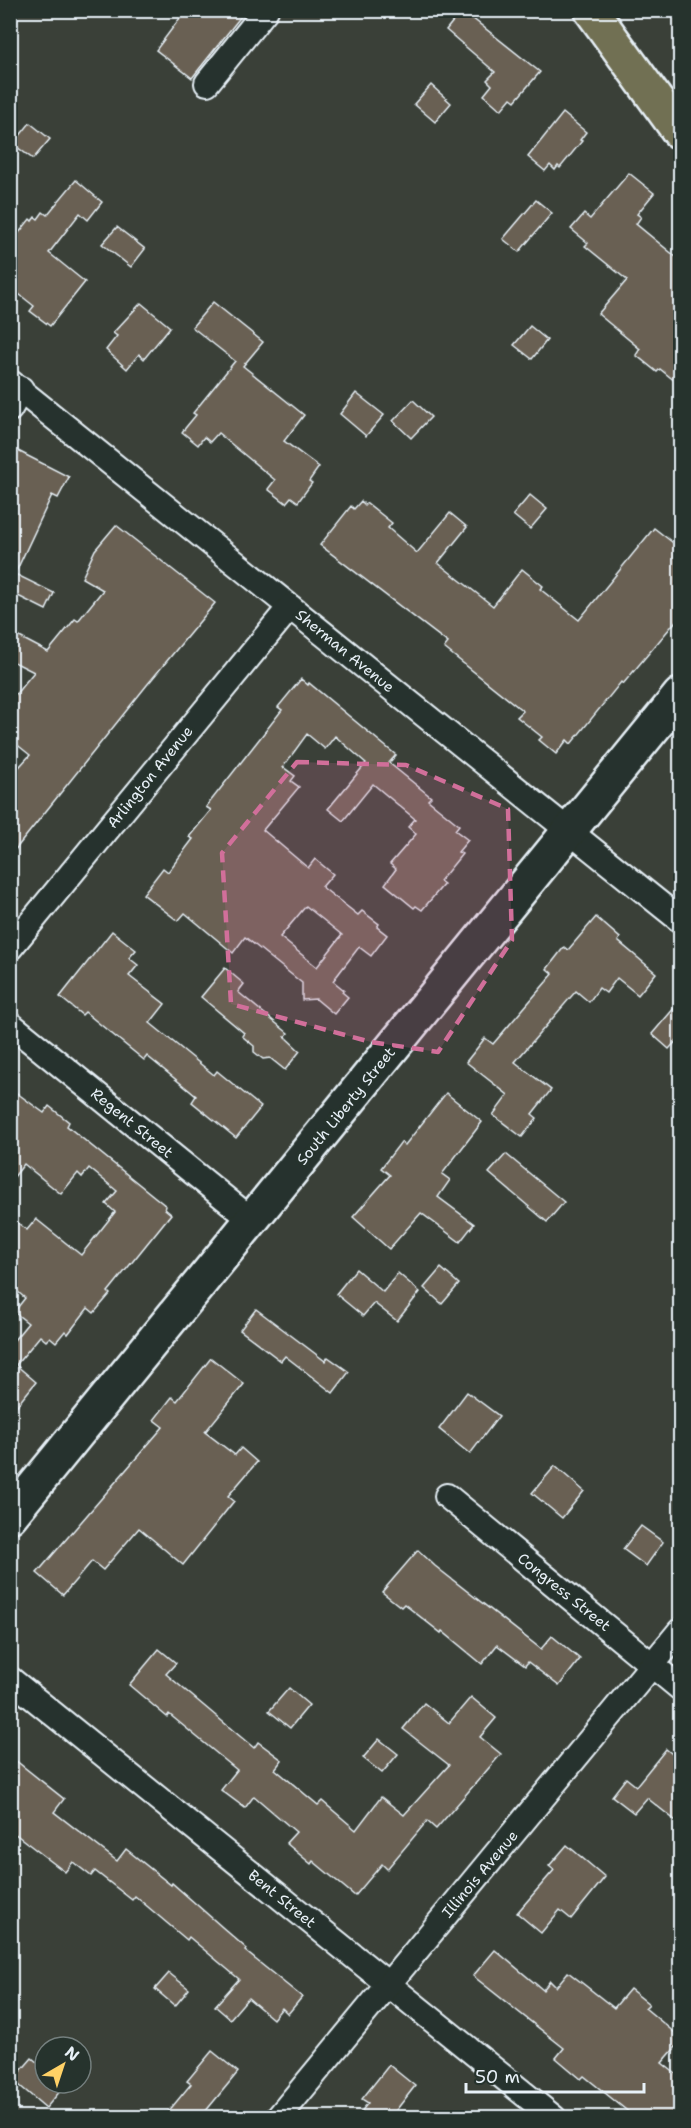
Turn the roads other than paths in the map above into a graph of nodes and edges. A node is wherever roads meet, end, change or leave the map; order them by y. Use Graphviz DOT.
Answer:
graph roads {
  1 [pos="266,10"];
  2 [pos="600,15"];
  3 [pos="207,82"];
  4 [pos="681,133"];
  5 [pos="14,393"];
  6 [pos="290,607"];
  7 [pos="681,695"];
  8 [pos="570,830"];
  9 [pos="681,920"];
  10 [pos="10,948"];
  11 [pos="10,1024"];
  12 [pos="253,1221"];
  13 [pos="447,1496"];
  14 [pos="10,1516"];
  15 [pos="681,1631"];
  16 [pos="653,1665"];
  17 [pos="10,1680"];
  18 [pos="681,1688"];
  19 [pos="389,1985"];
  20 [pos="278,2118"];
  21 [pos="554,2118"];
  1 -- 3 [label="street"];
  2 -- 4 [label="main road"];
  5 -- 6 [label="street, Sherman Avenue"];
  6 -- 8 [label="street, Sherman Avenue"];
  6 -- 10 [label="street, Arlington Avenue"];
  7 -- 8 [label="main road, South Liberty Street"];
  8 -- 9 [label="street, Sherman Avenue"];
  8 -- 12 [label="main road, South Liberty Street"];
  11 -- 12 [label="street, Regent Street"];
  12 -- 14 [label="main road, South Liberty Street"];
  13 -- 16 [label="street, Congress Street"];
  15 -- 16 [label="street, Illinois Avenue"];
  16 -- 18 [label="street, Congress Street"];
  16 -- 19 [label="street, Illinois Avenue"];
  17 -- 19 [label="street, Bent Street"];
  19 -- 20 [label="street, Illinois Avenue"];
  19 -- 21 [label="street, Bent Street"];
}
